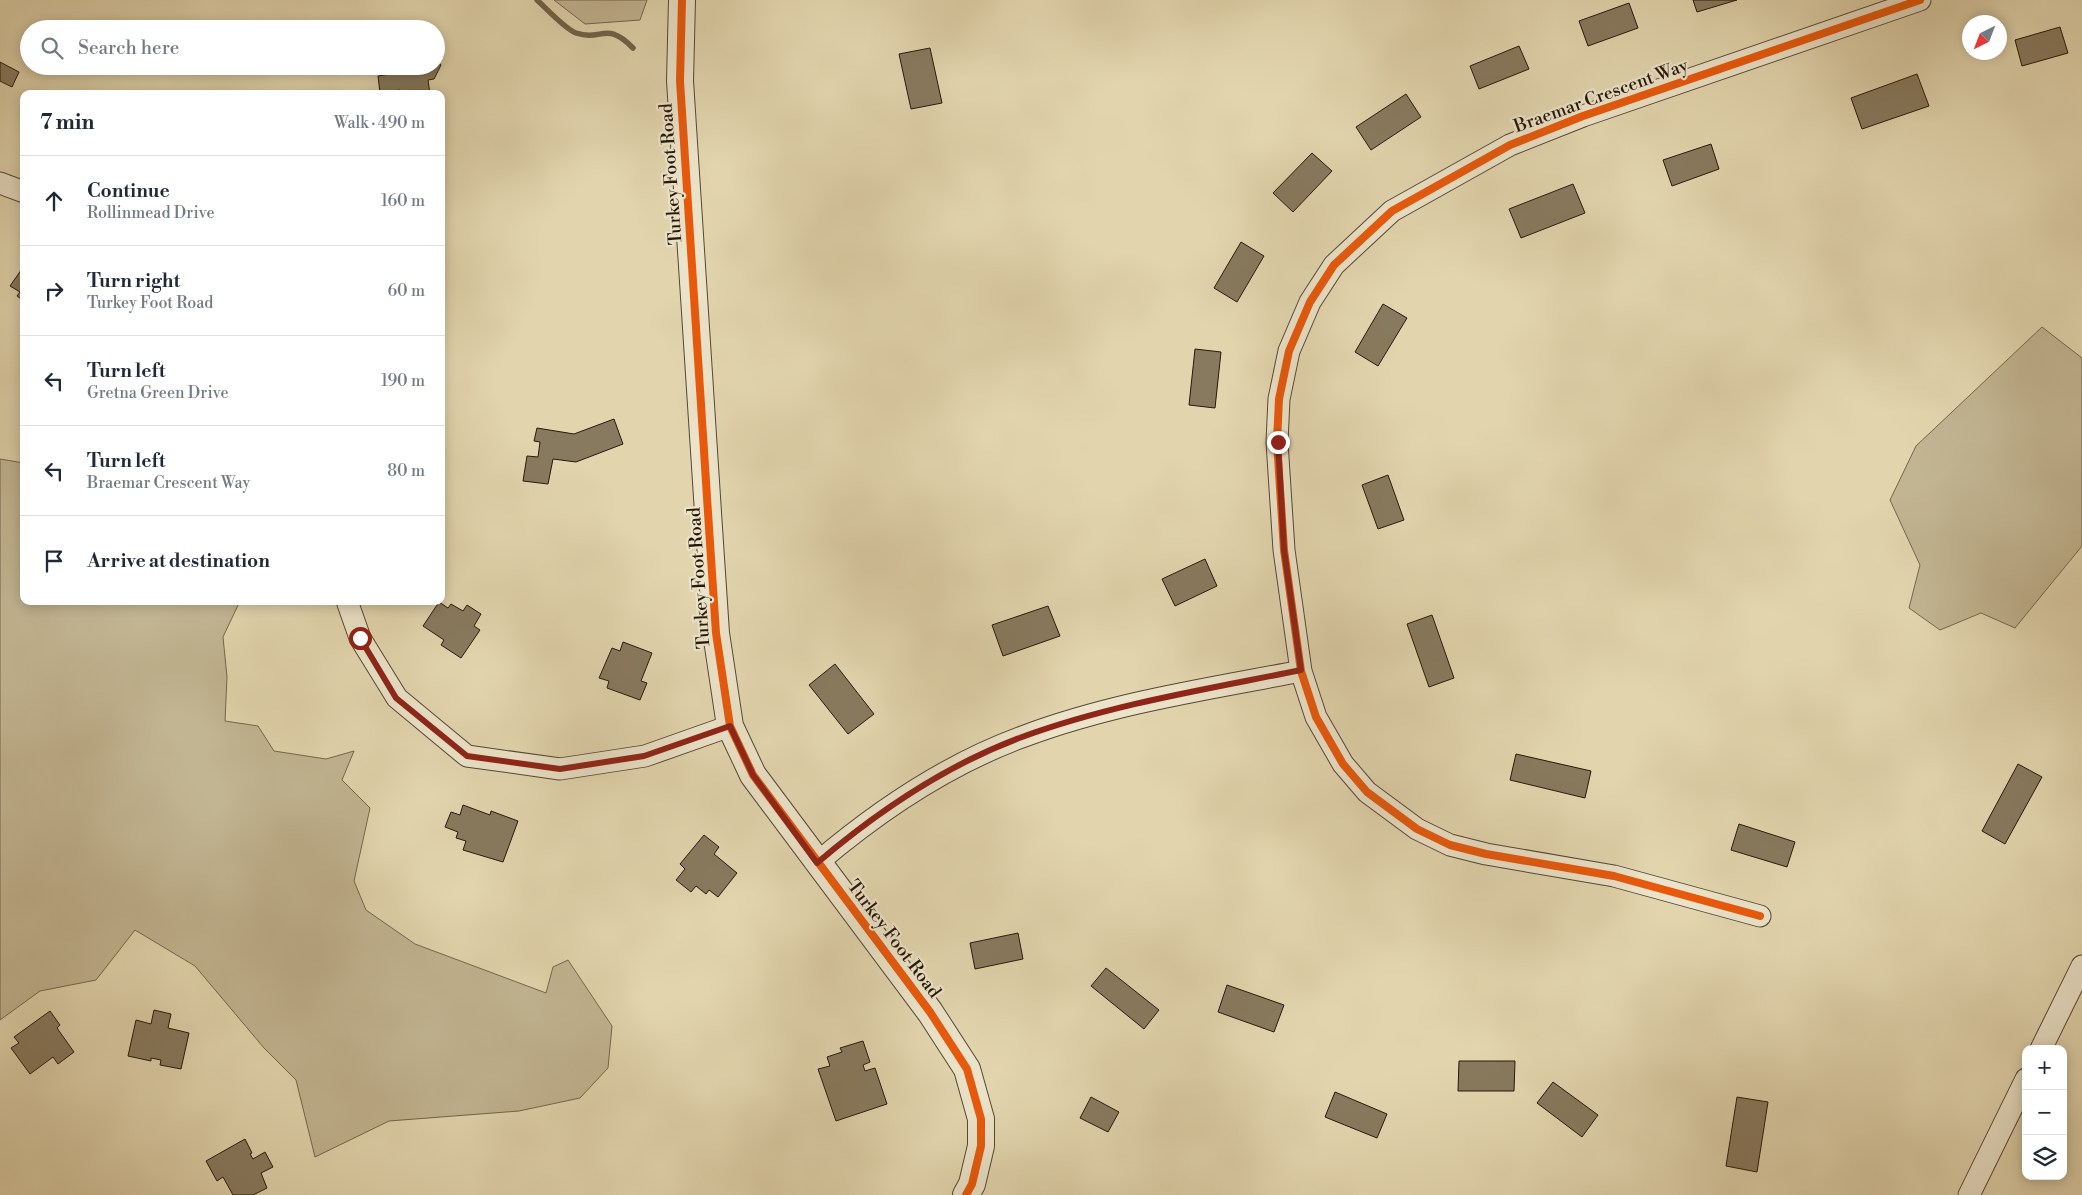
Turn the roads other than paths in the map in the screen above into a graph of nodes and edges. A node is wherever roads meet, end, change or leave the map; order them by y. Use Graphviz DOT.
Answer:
graph roads {
  1 [pos="682,0"];
  2 [pos="1920,0"];
  3 [pos="0,183"];
  4 [pos="20,190"];
  5 [pos="348,605"];
  6 [pos="1301,670"];
  7 [pos="730,726"];
  8 [pos="817,863"];
  9 [pos="1760,916"];
  10 [pos="2082,966"];
  11 [pos="2043,1045"];
  12 [pos="2022,1087"];
  13 [pos="966,1195"];
  14 [pos="1968,1195"];
  1 -- 7 [label="street, Turkey Foot Road"];
  2 -- 6 [label="street, Braemar Crescent Way"];
  3 -- 4 [label="street"];
  5 -- 7 [label="street"];
  6 -- 8 [label="street"];
  6 -- 9 [label="street, Braemar Crescent Way"];
  7 -- 8 [label="street, Turkey Foot Road"];
  8 -- 13 [label="street, Turkey Foot Road"];
  10 -- 11 [label="street"];
  12 -- 14 [label="street"];
}
